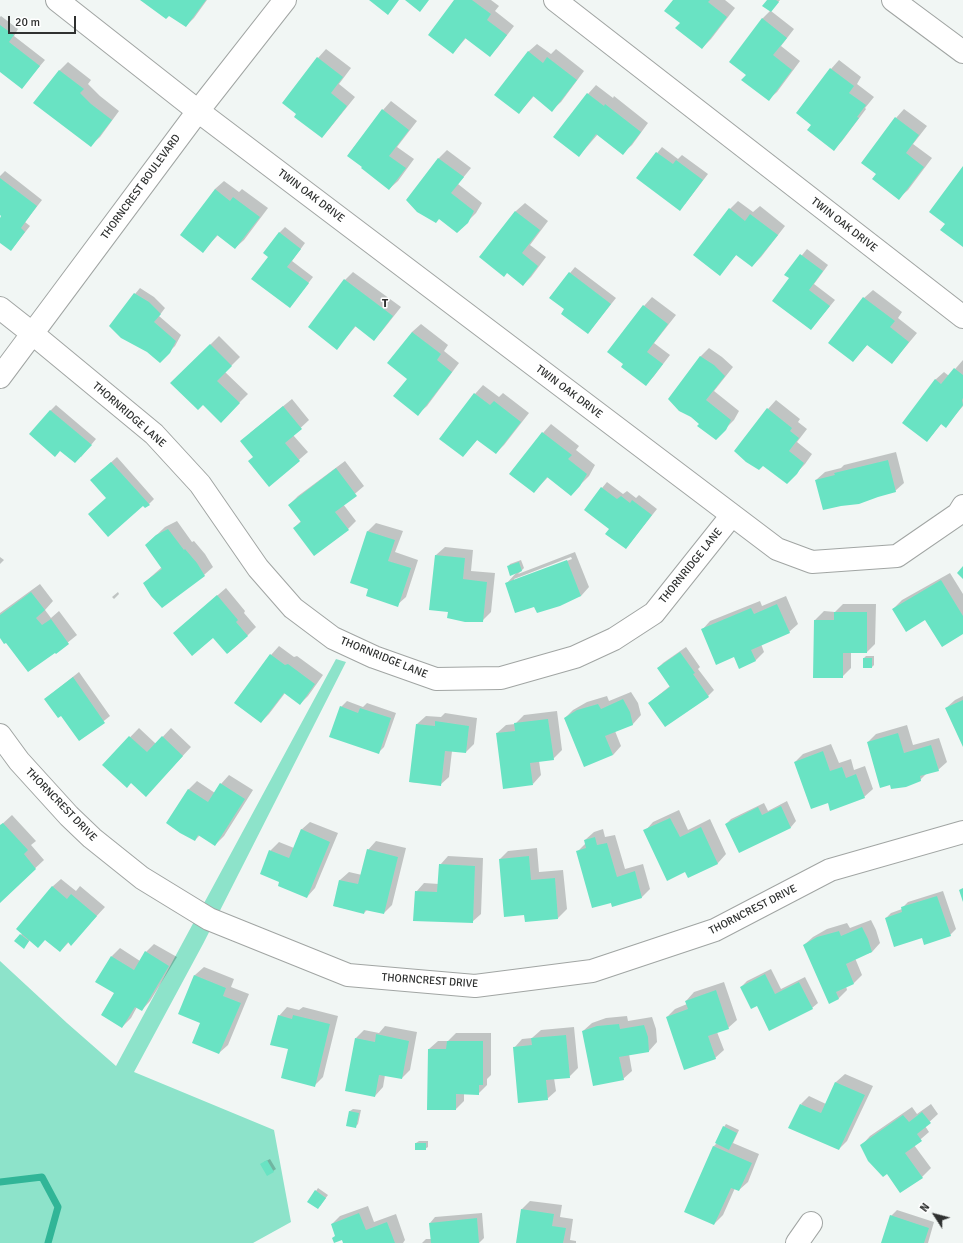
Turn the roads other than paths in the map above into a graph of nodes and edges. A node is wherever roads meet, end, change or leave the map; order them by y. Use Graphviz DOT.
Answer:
graph roads {
  1 [pos="57,0"];
  2 [pos="285,0"];
  3 [pos="555,0"];
  4 [pos="893,0"];
  5 [pos="963,52"];
  6 [pos="198,111"];
  7 [pos="0,308"];
  8 [pos="963,317"];
  9 [pos="33,334"];
  10 [pos="0,377"];
  11 [pos="963,506"];
  12 [pos="732,515"];
  13 [pos="0,735"];
  14 [pos="963,832"];
  15 [pos="812,1223"];
  16 [pos="797,1243"];
  1 -- 6 [label="street, TWIN OAK DRIVE"];
  2 -- 6 [label="street, THORNCREST BOULEVARD"];
  3 -- 8 [label="street, TWIN OAK DRIVE"];
  4 -- 5 [label="street"];
  6 -- 9 [label="street, THORNCREST BOULEVARD"];
  6 -- 12 [label="street, TWIN OAK DRIVE"];
  7 -- 9 [label="street, THORNRIDGE LANE"];
  9 -- 10 [label="street, THORNCREST BOULEVARD"];
  9 -- 12 [label="street, THORNRIDGE LANE"];
  11 -- 12 [label="street, TWIN OAK DRIVE"];
  13 -- 14 [label="street, THORNCREST DRIVE"];
  15 -- 16 [label="street"];
}
